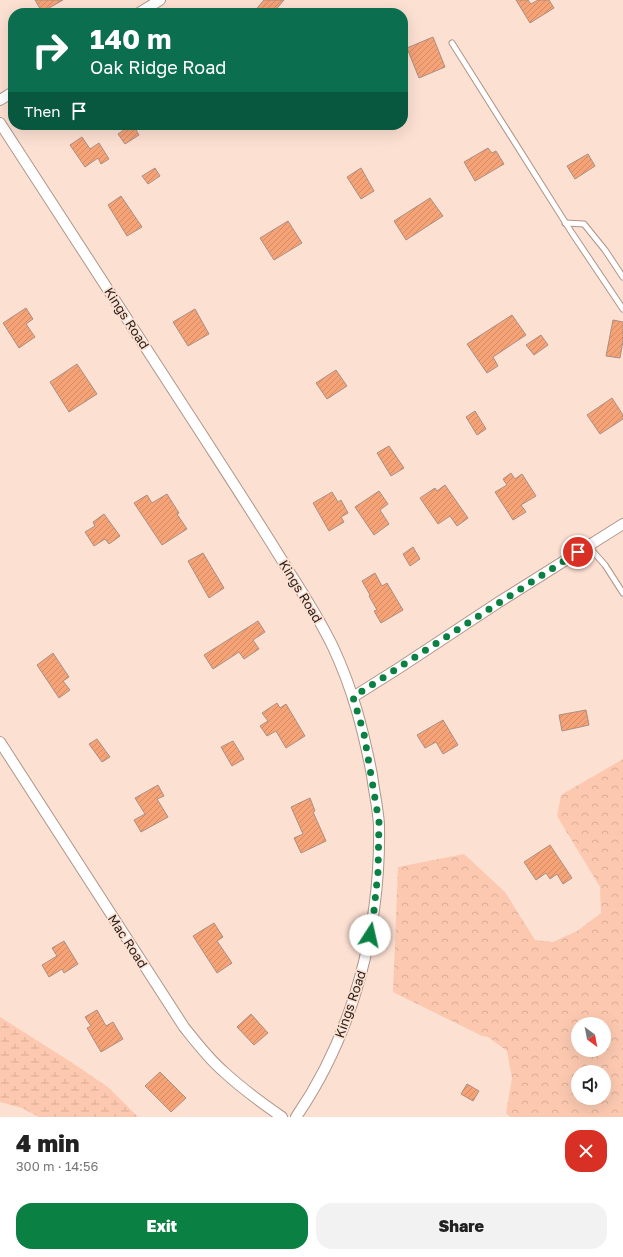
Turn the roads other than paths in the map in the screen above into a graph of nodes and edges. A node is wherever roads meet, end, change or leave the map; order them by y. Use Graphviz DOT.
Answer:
graph roads {
  1 [pos="160,0"];
  2 [pos="148,8"];
  3 [pos="452,43"];
  4 [pos="0,122"];
  5 [pos="565,223"];
  6 [pos="623,277"];
  7 [pos="623,309"];
  8 [pos="623,524"];
  9 [pos="588,546"];
  10 [pos="623,593"];
  11 [pos="353,697"];
  12 [pos="2,748"];
  13 [pos="282,1117"];
  14 [pos="296,1117"];
  1 -- 2 [label="street"];
  3 -- 5 [label="lane"];
  4 -- 11 [label="street, Kings Road"];
  5 -- 6 [label="lane"];
  5 -- 7 [label="lane"];
  8 -- 9 [label="street"];
  9 -- 10 [label="lane"];
  9 -- 11 [label="street"];
  11 -- 14 [label="street, Kings Road"];
  12 -- 13 [label="street, Mac Road"];
}
